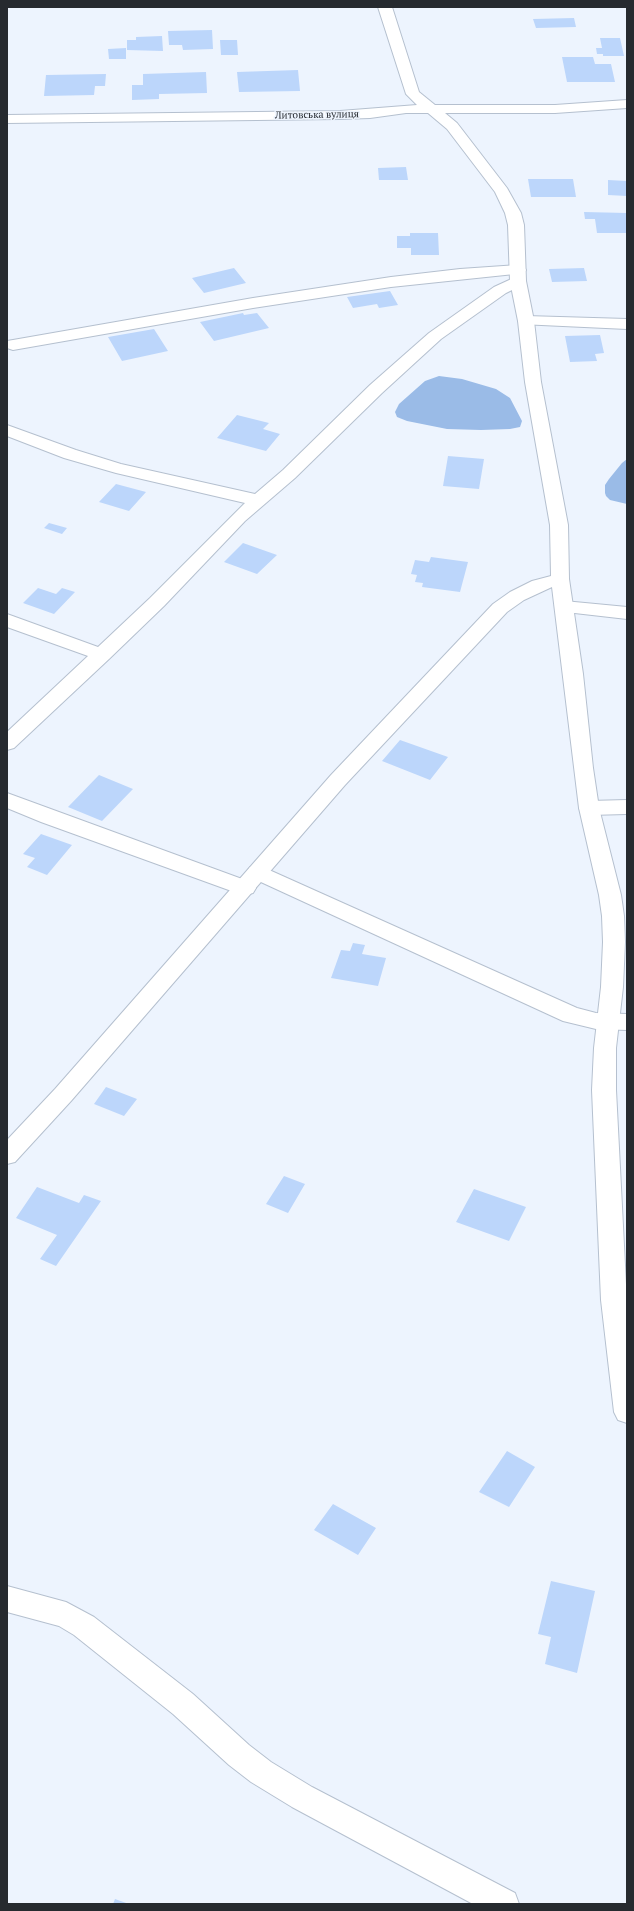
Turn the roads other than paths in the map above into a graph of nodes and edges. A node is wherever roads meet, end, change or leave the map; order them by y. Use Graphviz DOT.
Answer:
graph roads {
  1 [pos="385,7"];
  2 [pos="627,104"];
  3 [pos="430,108"];
  4 [pos="7,119"];
  5 [pos="518,275"];
  6 [pos="526,321"];
  7 [pos="627,324"];
  8 [pos="14,345"];
  9 [pos="7,430"];
  10 [pos="259,500"];
  11 [pos="560,579"];
  12 [pos="564,607"];
  13 [pos="627,613"];
  14 [pos="7,620"];
  15 [pos="102,655"];
  16 [pos="7,743"];
  17 [pos="7,800"];
  18 [pos="589,808"];
  19 [pos="627,808"];
  20 [pos="252,880"];
  21 [pos="618,1022"];
  22 [pos="7,1154"];
  23 [pos="620,1300"];
  24 [pos="627,1412"];
  25 [pos="7,1599"];
  26 [pos="504,1904"];
  1 -- 3 [label="street"];
  2 -- 3 [label="street, Литовська вулиця"];
  3 -- 4 [label="street, Литовська вулиця"];
  3 -- 5 [label="street"];
  5 -- 6 [label="street"];
  5 -- 8 [label="street"];
  5 -- 10 [label="street"];
  6 -- 7 [label="street"];
  6 -- 11 [label="street"];
  9 -- 10 [label="street"];
  10 -- 15 [label="street"];
  11 -- 12 [label="street"];
  11 -- 20 [label="street"];
  12 -- 13 [label="street"];
  12 -- 18 [label="street"];
  14 -- 15 [label="street"];
  15 -- 16 [label="street"];
  17 -- 20 [label="street"];
  18 -- 19 [label="street"];
  18 -- 21 [label="street"];
  20 -- 21 [label="street"];
  20 -- 22 [label="street"];
  21 -- 23 [label="street"];
  23 -- 24 [label="street"];
  25 -- 26 [label="street"];
}
